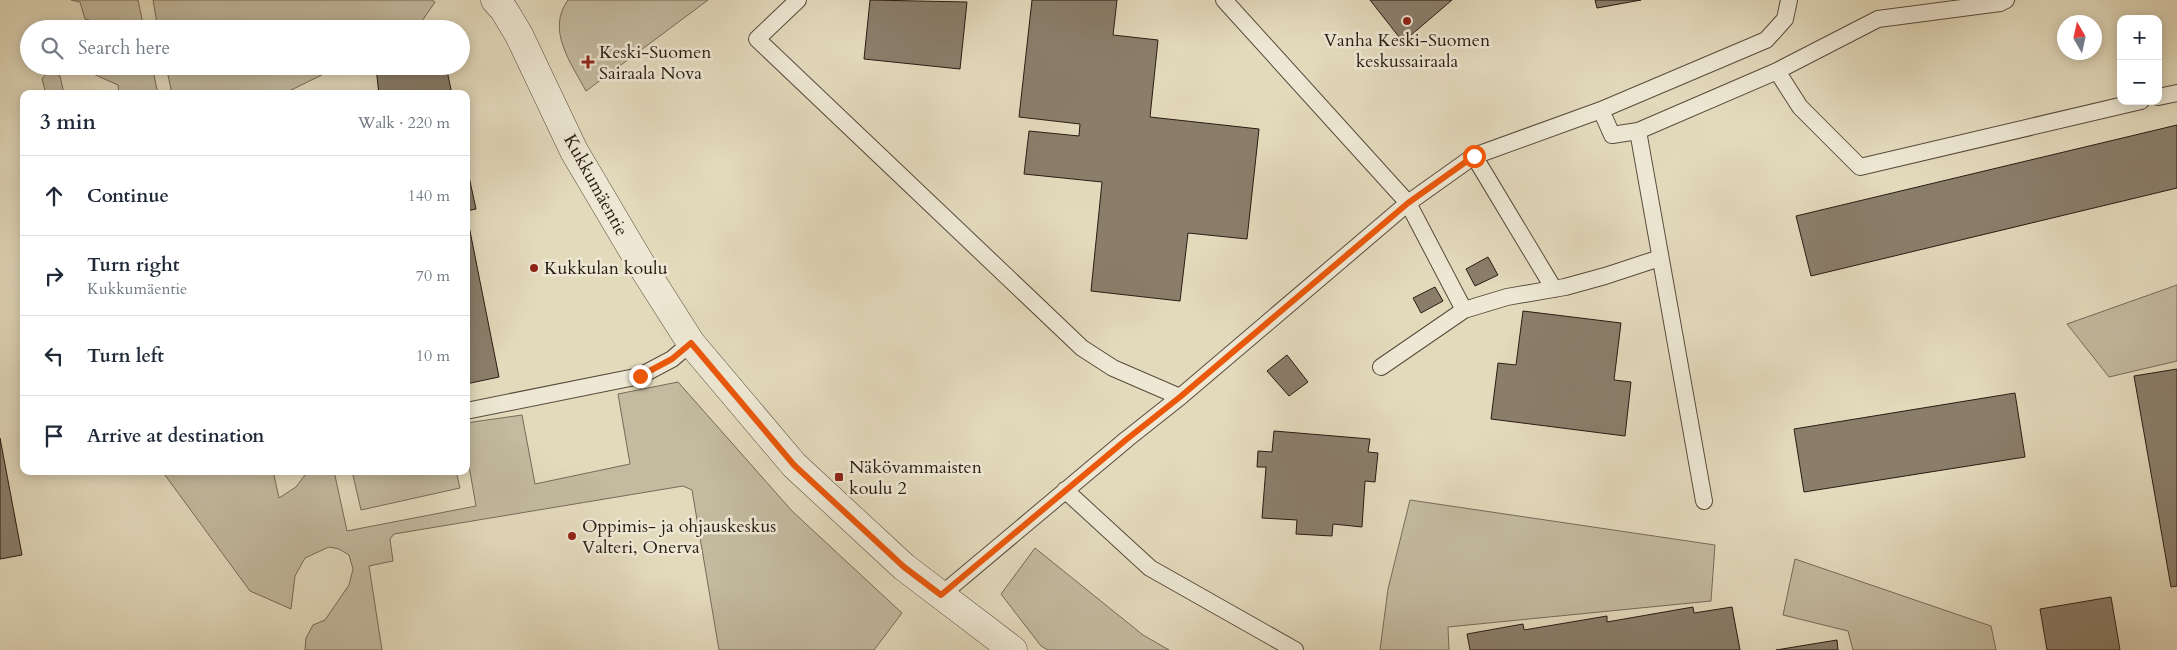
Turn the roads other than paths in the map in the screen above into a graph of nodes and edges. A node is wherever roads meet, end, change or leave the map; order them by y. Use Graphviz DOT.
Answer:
graph roads {
  1 [pos="798,0"];
  2 [pos="1224,0"];
  3 [pos="1789,0"];
  4 [pos="2006,0"];
  5 [pos="505,3"];
  6 [pos="1777,71"];
  7 [pos="2177,93"];
  8 [pos="2162,96"];
  9 [pos="2124,105"];
  10 [pos="1600,110"];
  11 [pos="1638,131"];
  12 [pos="1474,156"];
  13 [pos="1408,203"];
  14 [pos="1660,258"];
  15 [pos="1554,289"];
  16 [pos="1464,310"];
  17 [pos="691,343"];
  18 [pos="1381,367"];
  19 [pos="1180,397"];
  20 [pos="470,410"];
  21 [pos="1065,490"];
  22 [pos="1704,501"];
  23 [pos="941,595"];
  24 [pos="1013,650"];
  25 [pos="1295,650"];
  1 -- 19 [label="lane"];
  2 -- 13 [label="lane"];
  3 -- 10 [label="lane"];
  4 -- 6 [label="lane"];
  5 -- 17 [label="street, Kukkumäentie"];
  6 -- 9 [label="lane"];
  6 -- 11 [label="lane"];
  7 -- 8 [label="lane"];
  10 -- 11 [label="lane"];
  10 -- 12 [label="lane"];
  11 -- 14 [label="lane"];
  12 -- 13 [label="lane"];
  12 -- 15 [label="lane"];
  13 -- 16 [label="lane"];
  13 -- 19 [label="lane"];
  14 -- 15 [label="lane"];
  14 -- 22 [label="lane"];
  15 -- 16 [label="lane"];
  16 -- 18 [label="lane"];
  17 -- 20 [label="lane"];
  17 -- 23 [label="street, Kukkumäentie"];
  19 -- 21 [label="lane"];
  21 -- 23 [label="lane"];
  21 -- 25 [label="lane"];
  23 -- 24 [label="street, Kukkumäentie"];
}
